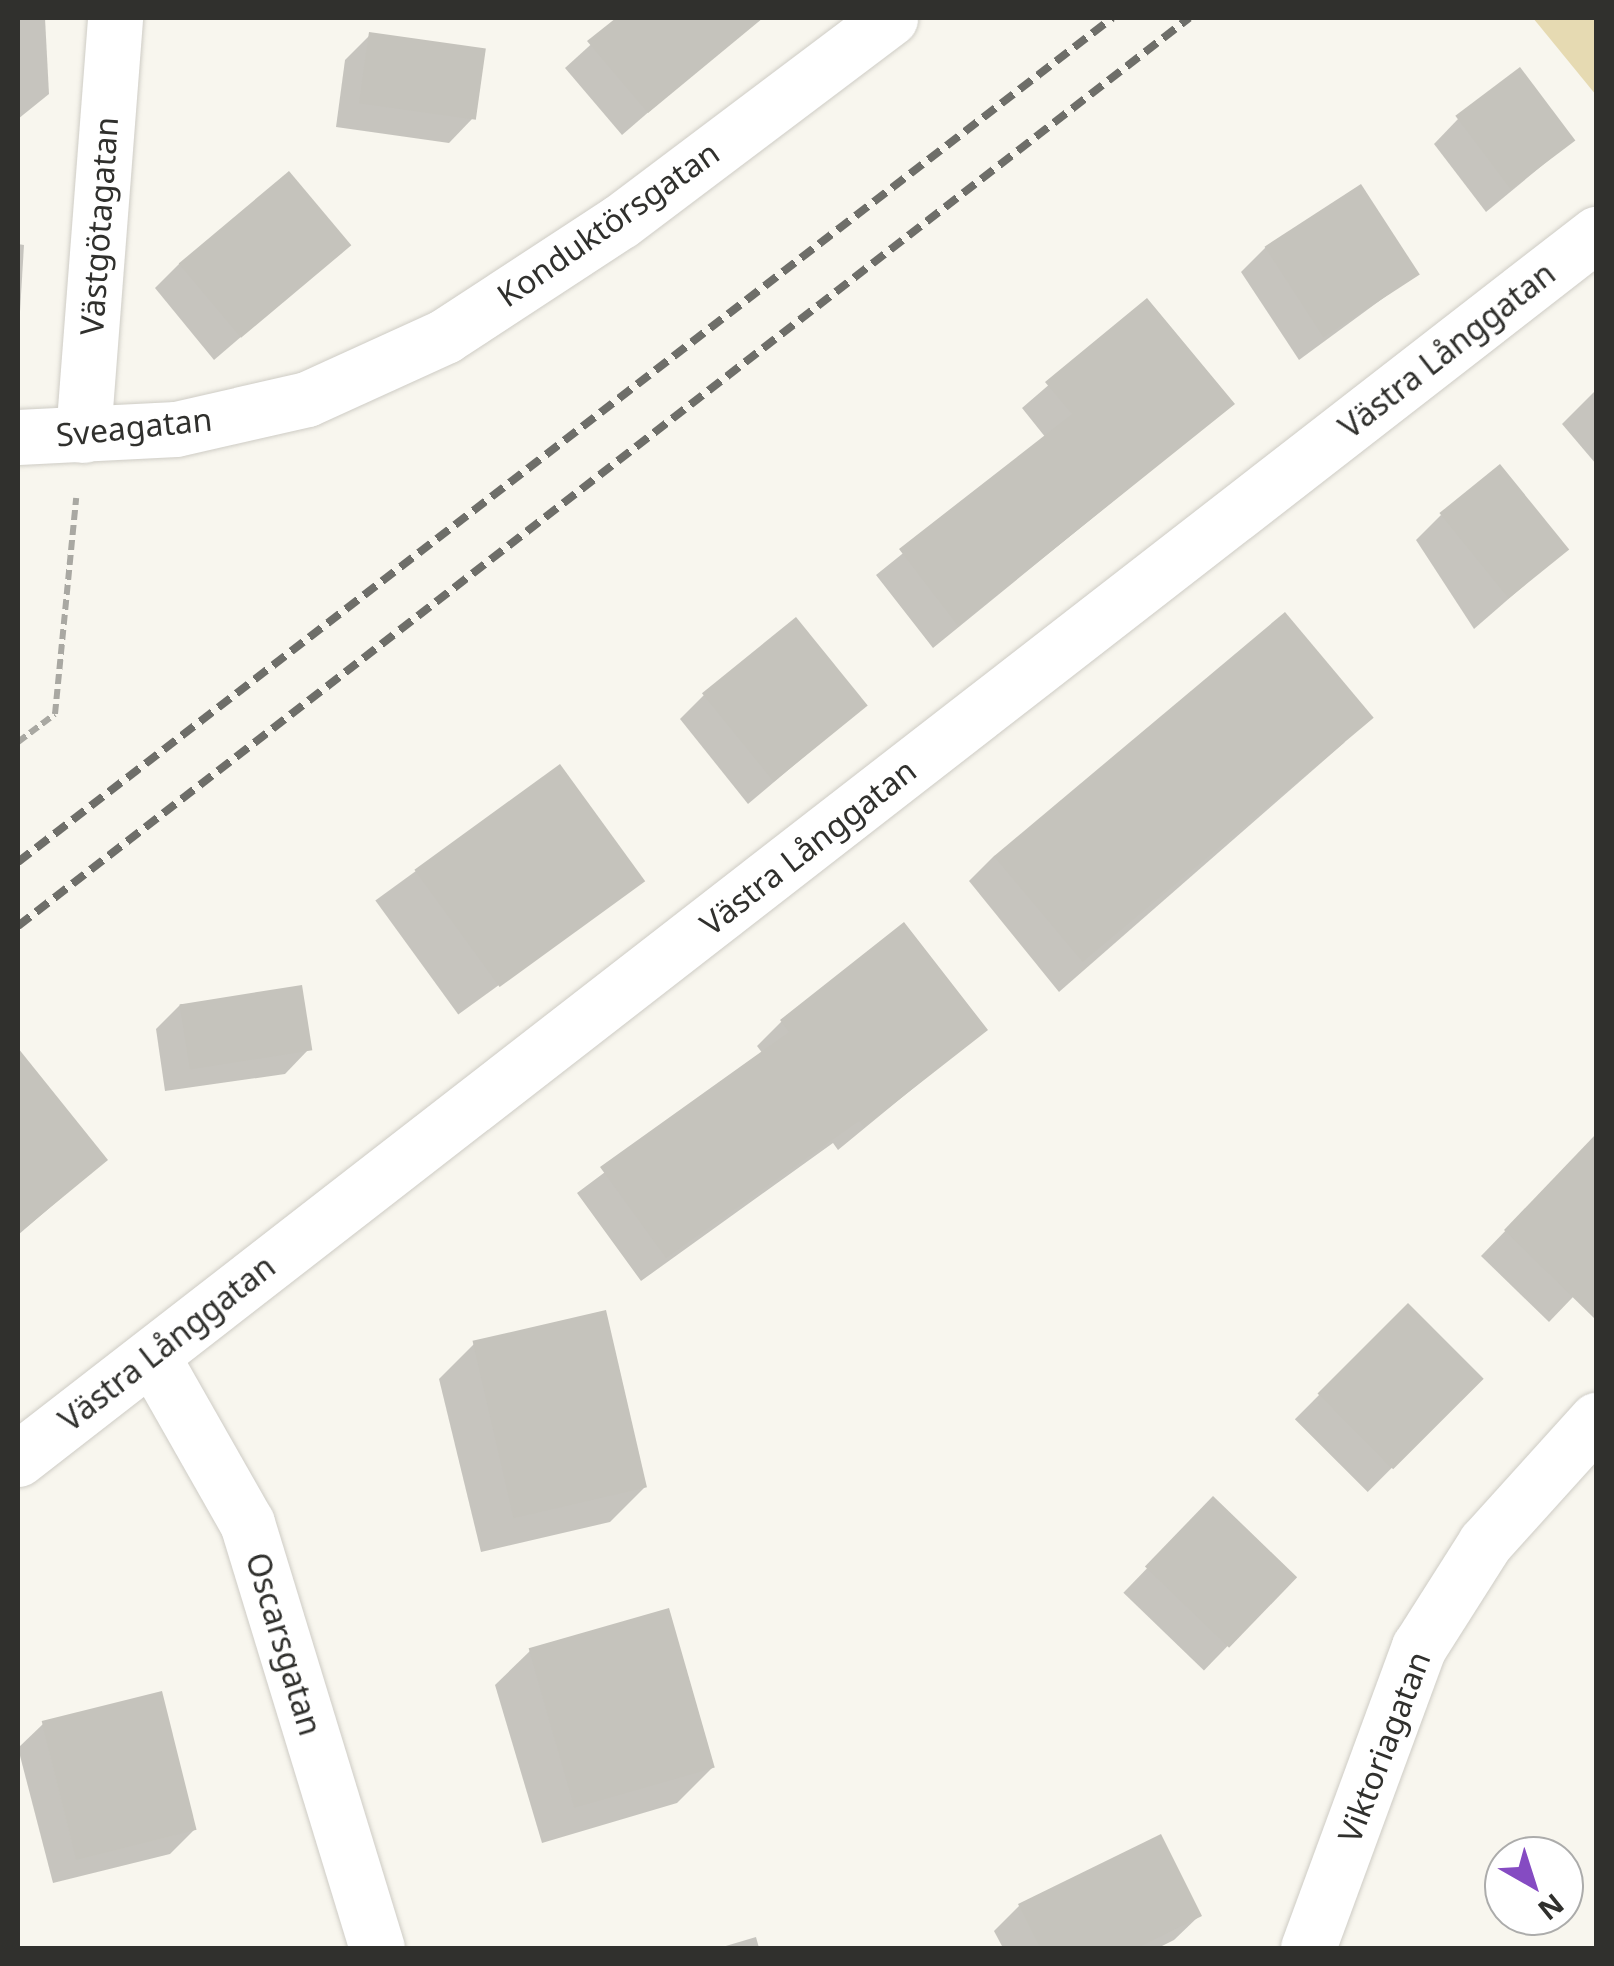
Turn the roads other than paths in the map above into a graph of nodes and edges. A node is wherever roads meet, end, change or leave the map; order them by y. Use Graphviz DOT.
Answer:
graph roads {
  1 [pos="116,18"];
  2 [pos="890,18"];
  3 [pos="1596,234"];
  4 [pos="308,399"];
  5 [pos="83,434"];
  6 [pos="18,437"];
  7 [pos="152,1356"];
  8 [pos="1596,1420"];
  9 [pos="18,1458"];
  10 [pos="377,1948"];
  11 [pos="1308,1948"];
  1 -- 5 [label="street, Västgötagatan"];
  2 -- 4 [label="street, Konduktörsgatan"];
  3 -- 7 [label="street, Västra Långgatan"];
  4 -- 5 [label="street, Sveagatan"];
  5 -- 6 [label="street, Sveagatan"];
  7 -- 9 [label="street, Västra Långgatan"];
  7 -- 10 [label="street, Oscarsgatan"];
  8 -- 11 [label="street, Viktoriagatan"];
}
